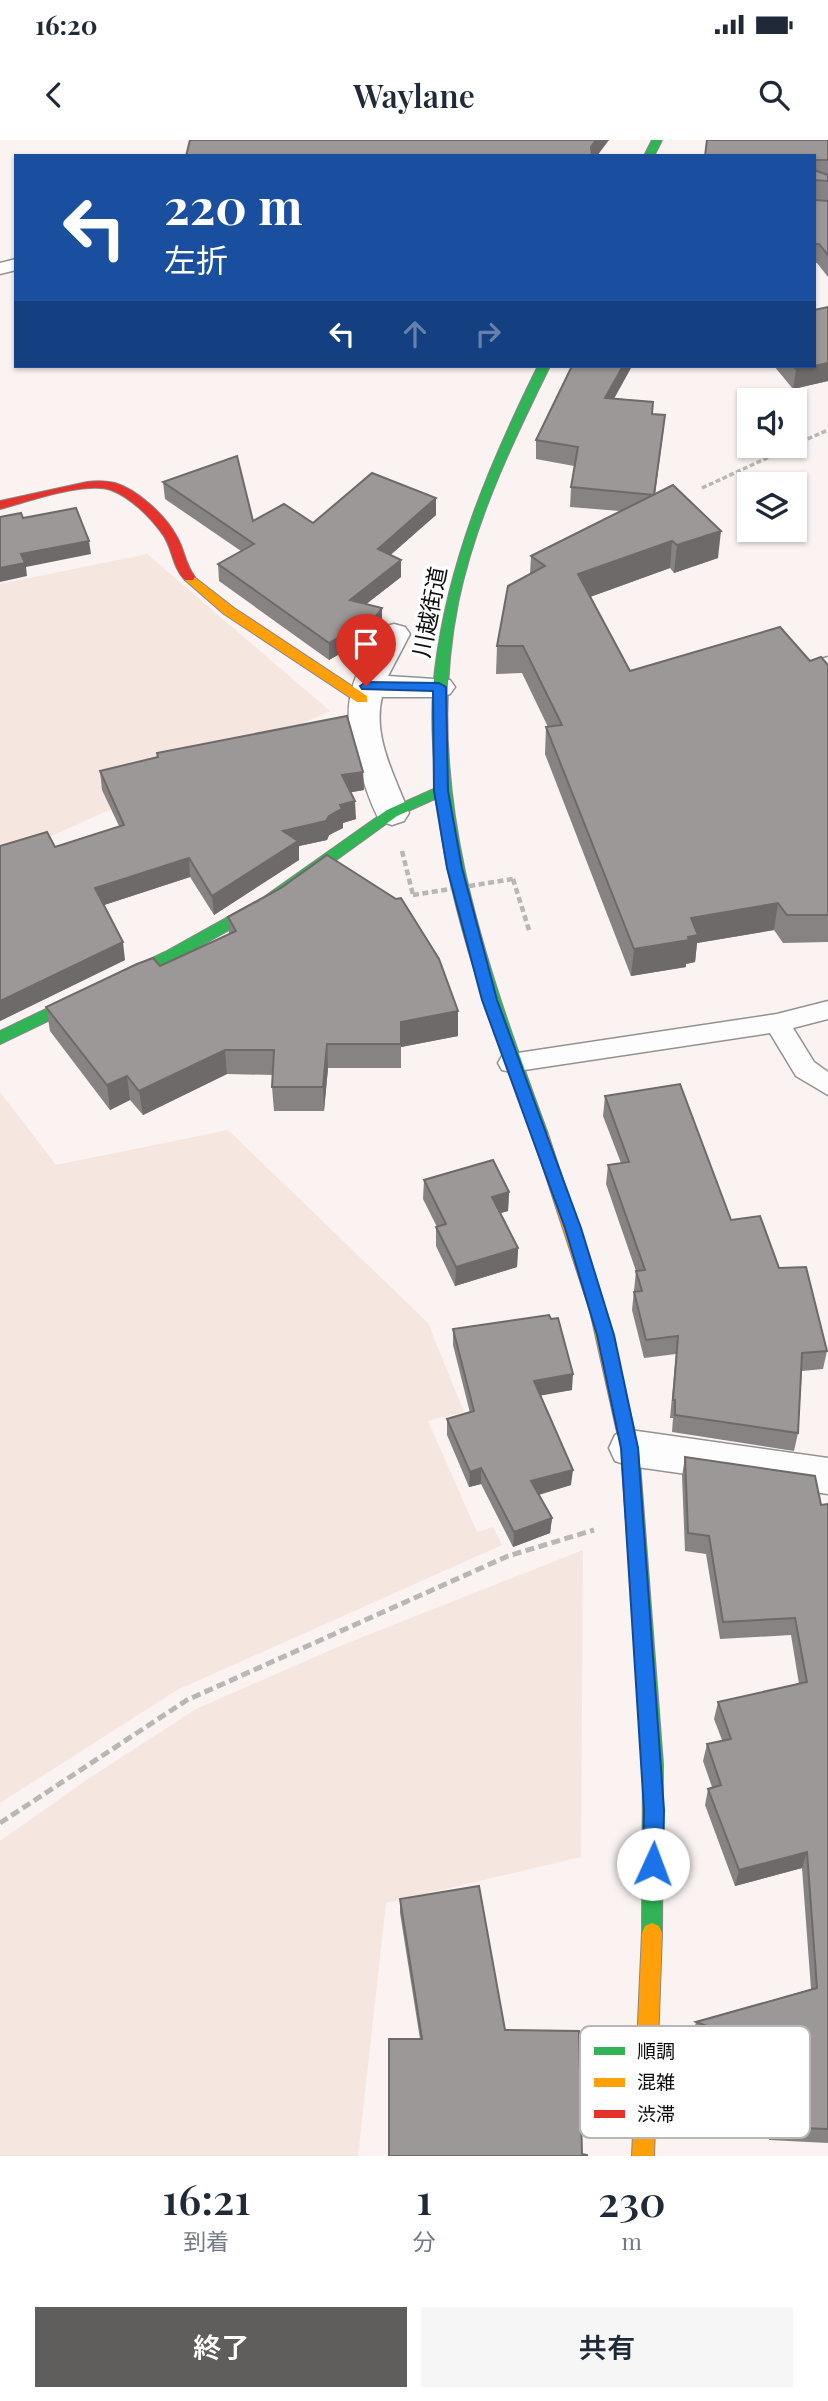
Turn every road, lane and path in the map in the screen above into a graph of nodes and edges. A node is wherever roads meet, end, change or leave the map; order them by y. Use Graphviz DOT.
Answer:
graph roads {
  1 [pos="543,368"];
  2 [pos="828,430"];
  3 [pos="807,440"];
  4 [pos="768,458"];
  5 [pos="702,488"];
  6 [pos="0,505"];
  7 [pos="394,634"];
  8 [pos="828,664"];
  9 [pos="828,674"];
  10 [pos="439,687"];
  11 [pos="364,692"];
  12 [pos="441,791"];
  13 [pos="392,813"];
  14 [pos="413,895"];
  15 [pos="529,930"];
  16 [pos="828,1010"];
  17 [pos="777,1023"];
  18 [pos="0,1038"];
  19 [pos="511,1063"];
  20 [pos="828,1085"];
  21 [pos="630,1448"];
  22 [pos="828,1476"];
  23 [pos="635,1518"];
  24 [pos="0,1823"];
  25 [pos="647,2026"];
  26 [pos="644,2138"];
  27 [pos="643,2156"];
  1 -- 10 [label="main road, 川越街道"];
  2 -- 3 [label="path"];
  4 -- 5 [label="path"];
  6 -- 11 [label="main road"];
  7 -- 11 [label="street"];
  8 -- 9 [label="lane"];
  10 -- 11 [label="street"];
  10 -- 12 [label="main road, 川越街道"];
  11 -- 13 [label="street"];
  12 -- 13 [label="main road"];
  12 -- 19 [label="main road, 川越街道"];
  13 -- 18 [label="main road"];
  14 -- 15 [label="path, bridge"];
  16 -- 17 [label="lane"];
  17 -- 19 [label="lane"];
  17 -- 20 [label="lane"];
  19 -- 21 [label="main road, 川越街道"];
  21 -- 22 [label="street"];
  21 -- 23 [label="main road, 川越街道"];
  23 -- 24 [label="path"];
  23 -- 25 [label="main road, 川越街道"];
  26 -- 27 [label="main road, 川越街道"];
}
